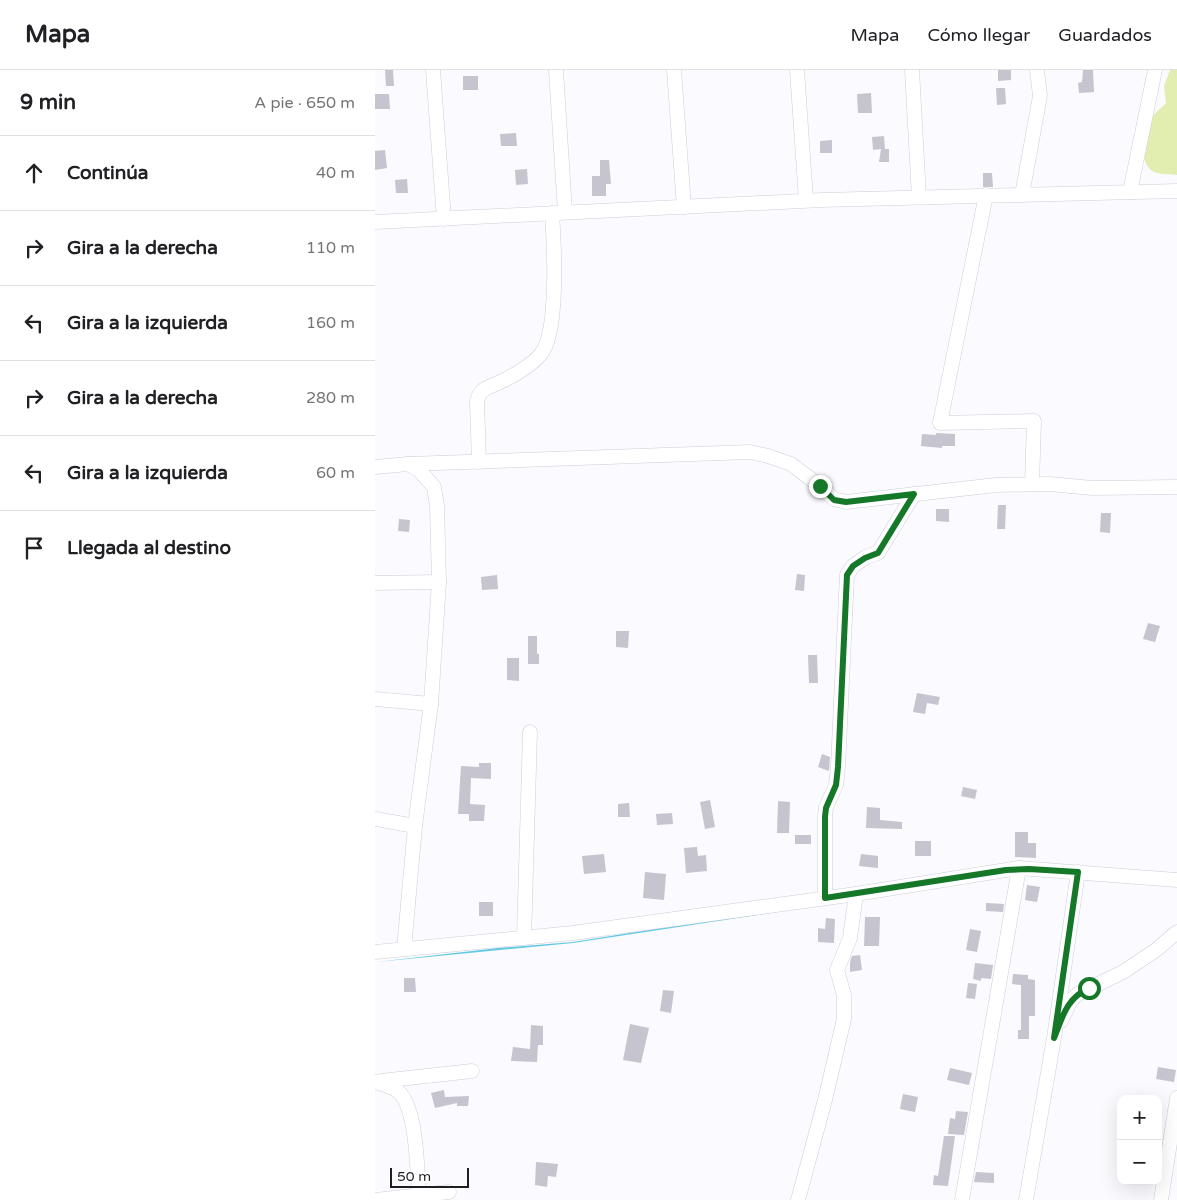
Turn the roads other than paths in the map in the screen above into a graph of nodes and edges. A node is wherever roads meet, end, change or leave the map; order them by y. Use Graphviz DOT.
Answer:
graph roads {
  1 [pos="433,70"];
  2 [pos="556,70"];
  3 [pos="674,70"];
  4 [pos="797,70"];
  5 [pos="912,70"];
  6 [pos="1037,70"];
  7 [pos="1155,70"];
  8 [pos="1177,191"];
  9 [pos="1130,192"];
  10 [pos="986,195"];
  11 [pos="1022,195"];
  12 [pos="919,197"];
  13 [pos="806,200"];
  14 [pos="684,206"];
  15 [pos="559,213"];
  16 [pos="443,219"];
  17 [pos="375,222"];
  18 [pos="479,462"];
  19 [pos="408,464"];
  20 [pos="375,467"];
  21 [pos="1032,484"];
  22 [pos="1177,487"];
  23 [pos="914,494"];
  24 [pos="439,582"];
  25 [pos="375,583"];
  26 [pos="375,699"];
  27 [pos="431,704"];
  28 [pos="530,732"];
  29 [pos="375,818"];
  30 [pos="415,826"];
  31 [pos="1019,868"];
  32 [pos="1078,872"];
  33 [pos="1177,880"];
  34 [pos="856,894"];
  35 [pos="825,898"];
  36 [pos="1177,932"];
  37 [pos="525,938"];
  38 [pos="404,949"];
  39 [pos="375,952"];
  40 [pos="1054,1038"];
  41 [pos="472,1071"];
  42 [pos="375,1082"];
  43 [pos="1177,1098"];
  44 [pos="449,1192"];
  45 [pos="419,1195"];
  46 [pos="375,1200"];
  47 [pos="798,1200"];
  48 [pos="962,1200"];
  49 [pos="1026,1200"];
  50 [pos="1161,1200"];
  1 -- 16 [label="street"];
  2 -- 15 [label="street"];
  3 -- 14 [label="street"];
  4 -- 13 [label="street"];
  5 -- 12 [label="street"];
  6 -- 11 [label="street"];
  7 -- 9 [label="street"];
  8 -- 9 [label="street"];
  9 -- 11 [label="street"];
  10 -- 11 [label="street"];
  10 -- 12 [label="street"];
  10 -- 21 [label="street"];
  12 -- 13 [label="street"];
  13 -- 14 [label="street"];
  14 -- 15 [label="street"];
  15 -- 16 [label="street"];
  15 -- 18 [label="street"];
  16 -- 17 [label="street"];
  18 -- 19 [label="street"];
  18 -- 23 [label="street"];
  19 -- 20 [label="street"];
  19 -- 24 [label="street"];
  21 -- 22 [label="street"];
  21 -- 23 [label="street"];
  23 -- 35 [label="street"];
  24 -- 25 [label="street"];
  24 -- 27 [label="street"];
  26 -- 27 [label="street"];
  27 -- 30 [label="street"];
  28 -- 37 [label="street"];
  29 -- 30 [label="street"];
  30 -- 38 [label="street"];
  31 -- 32 [label="street"];
  31 -- 34 [label="street"];
  31 -- 48 [label="street"];
  32 -- 33 [label="street"];
  32 -- 40 [label="street"];
  34 -- 35 [label="street"];
  34 -- 47 [label="street"];
  35 -- 37 [label="street"];
  36 -- 40 [label="street"];
  37 -- 38 [label="street"];
  38 -- 39 [label="street"];
  40 -- 49 [label="street"];
  41 -- 42 [label="street"];
  42 -- 45 [label="street"];
  43 -- 50 [label="street"];
  44 -- 45 [label="street"];
  45 -- 46 [label="street"];
}
